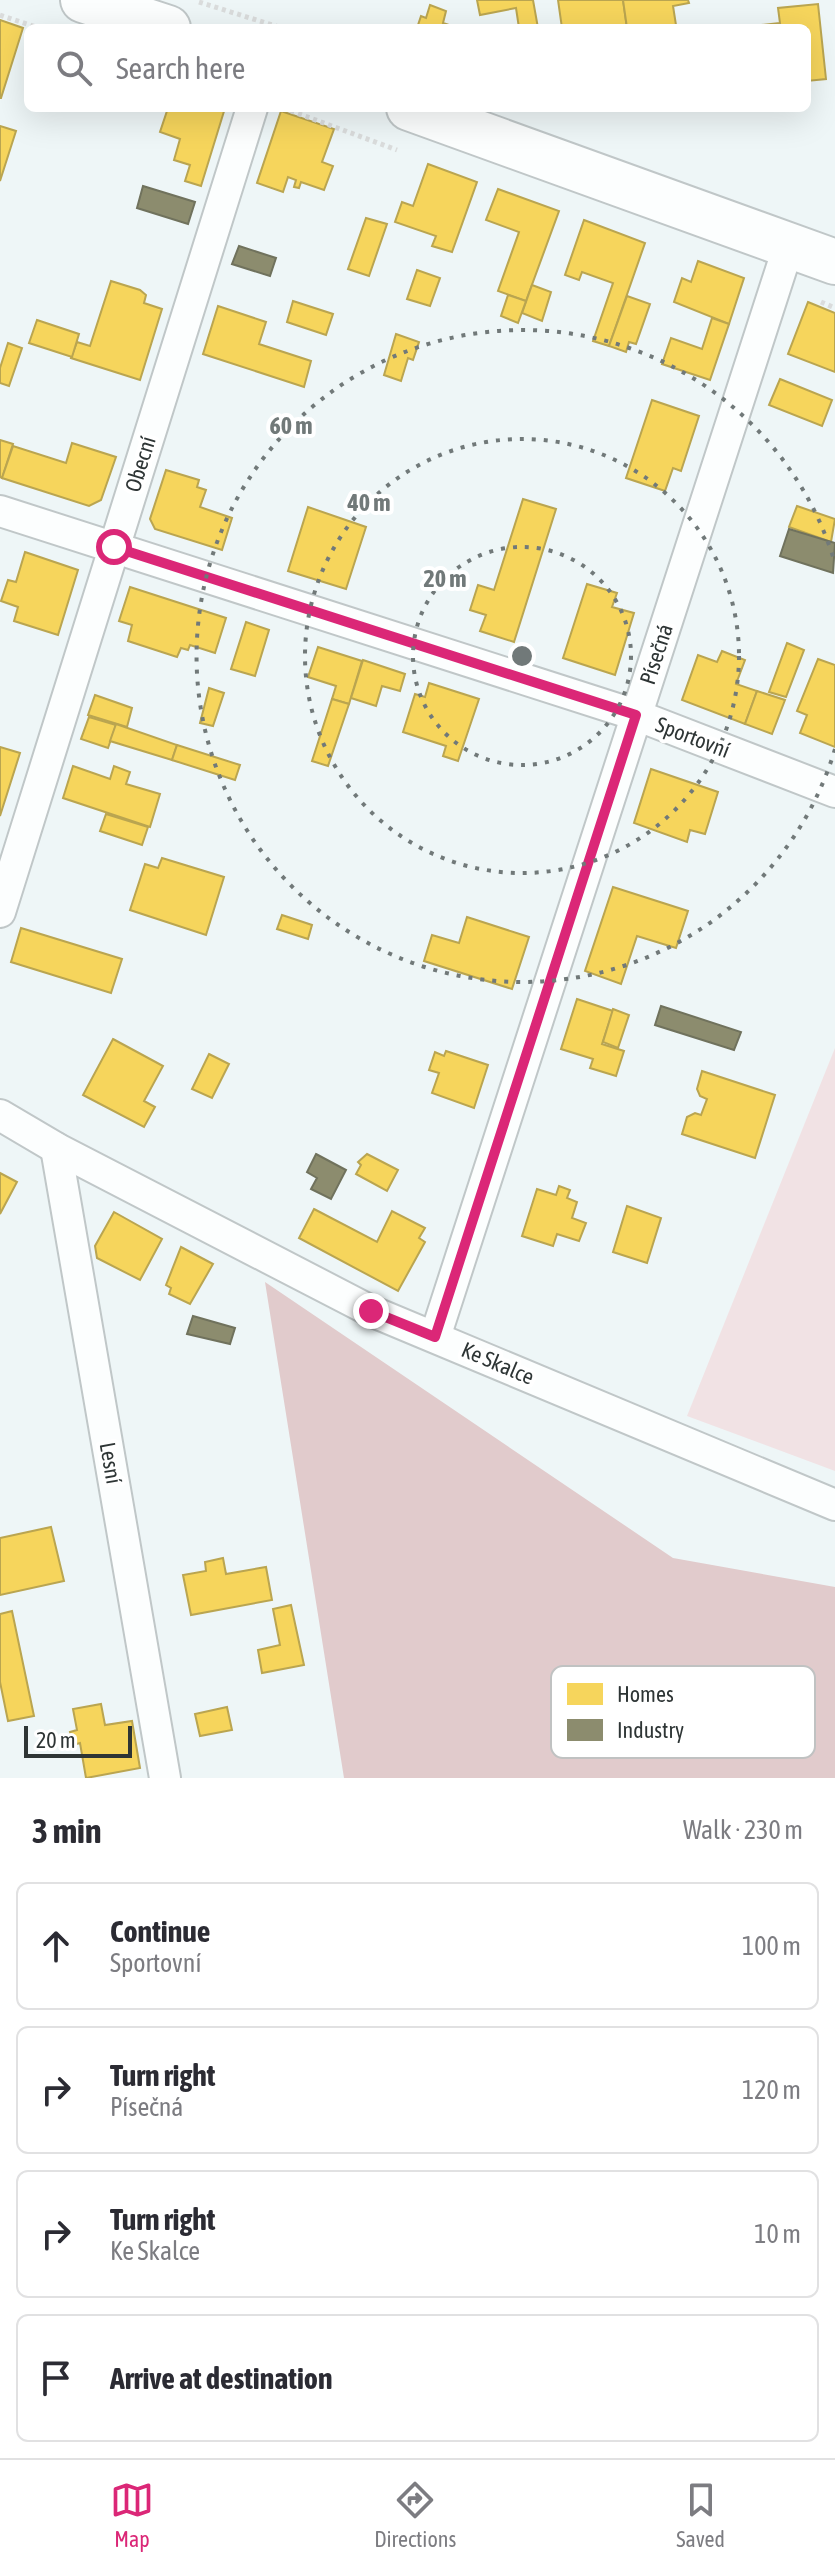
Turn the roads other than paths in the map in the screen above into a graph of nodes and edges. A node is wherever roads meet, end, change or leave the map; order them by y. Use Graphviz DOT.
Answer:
graph roads {
  1 [pos="83,0"];
  2 [pos="156,24"];
  3 [pos="251,112"];
  4 [pos="420,112"];
  5 [pos="789,245"];
  6 [pos="835,262"];
  7 [pos="0,511"];
  8 [pos="114,547"];
  9 [pos="636,715"];
  10 [pos="835,792"];
  11 [pos="0,912"];
  12 [pos="0,1115"];
  13 [pos="56,1148"];
  14 [pos="435,1337"];
  15 [pos="835,1505"];
  16 [pos="165,1778"];
  1 -- 2 [label="main road"];
  3 -- 8 [label="street, Obecní"];
  4 -- 5 [label="main road"];
  5 -- 6 [label="main road"];
  5 -- 9 [label="street, Písečná"];
  7 -- 8 [label="street, Sportovní"];
  8 -- 9 [label="street, Sportovní"];
  8 -- 11 [label="street, Obecní"];
  9 -- 10 [label="street, Sportovní"];
  9 -- 14 [label="street, Písečná"];
  12 -- 13 [label="street, Ke Skalce"];
  13 -- 14 [label="street, Ke Skalce"];
  13 -- 16 [label="street, Lesní"];
  14 -- 15 [label="street, Ke Skalce"];
}
